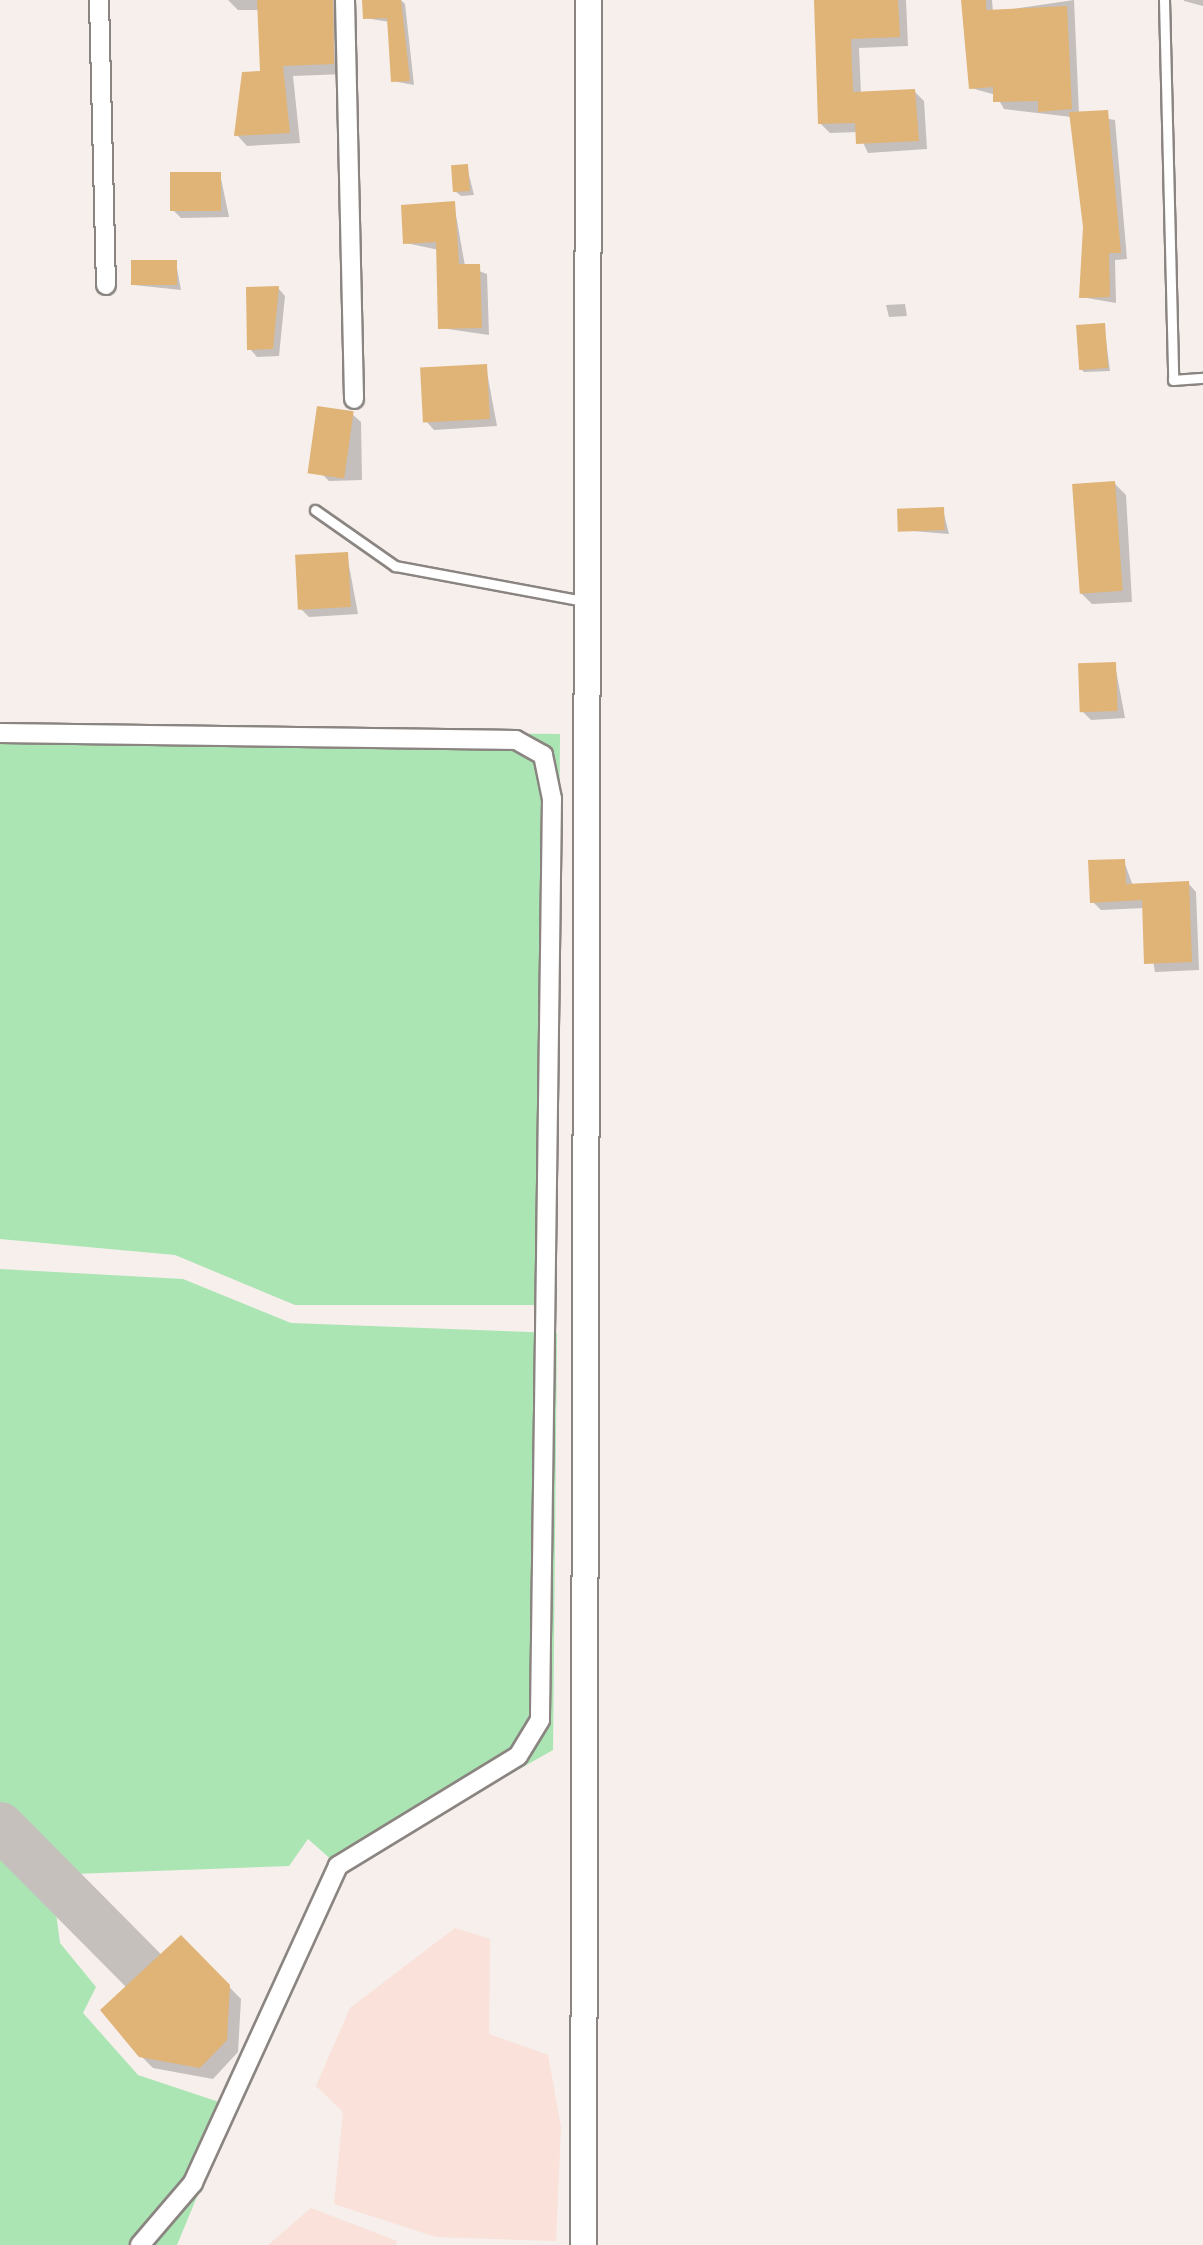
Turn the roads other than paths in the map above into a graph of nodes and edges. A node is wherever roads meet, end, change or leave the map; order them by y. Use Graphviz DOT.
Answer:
graph roads {
  1 [pos="99,0"];
  2 [pos="346,0"];
  3 [pos="588,0"];
  4 [pos="1164,0"];
  5 [pos="106,285"];
  6 [pos="1203,378"];
  7 [pos="354,399"];
  8 [pos="314,510"];
  9 [pos="592,603"];
  10 [pos="0,733"];
  11 [pos="140,2245"];
  12 [pos="583,2245"];
  1 -- 5 [label="street"];
  2 -- 7 [label="street"];
  3 -- 9 [label="street"];
  4 -- 6 [label="lane"];
  8 -- 9 [label="lane"];
  9 -- 12 [label="street"];
  10 -- 11 [label="street"];
}
